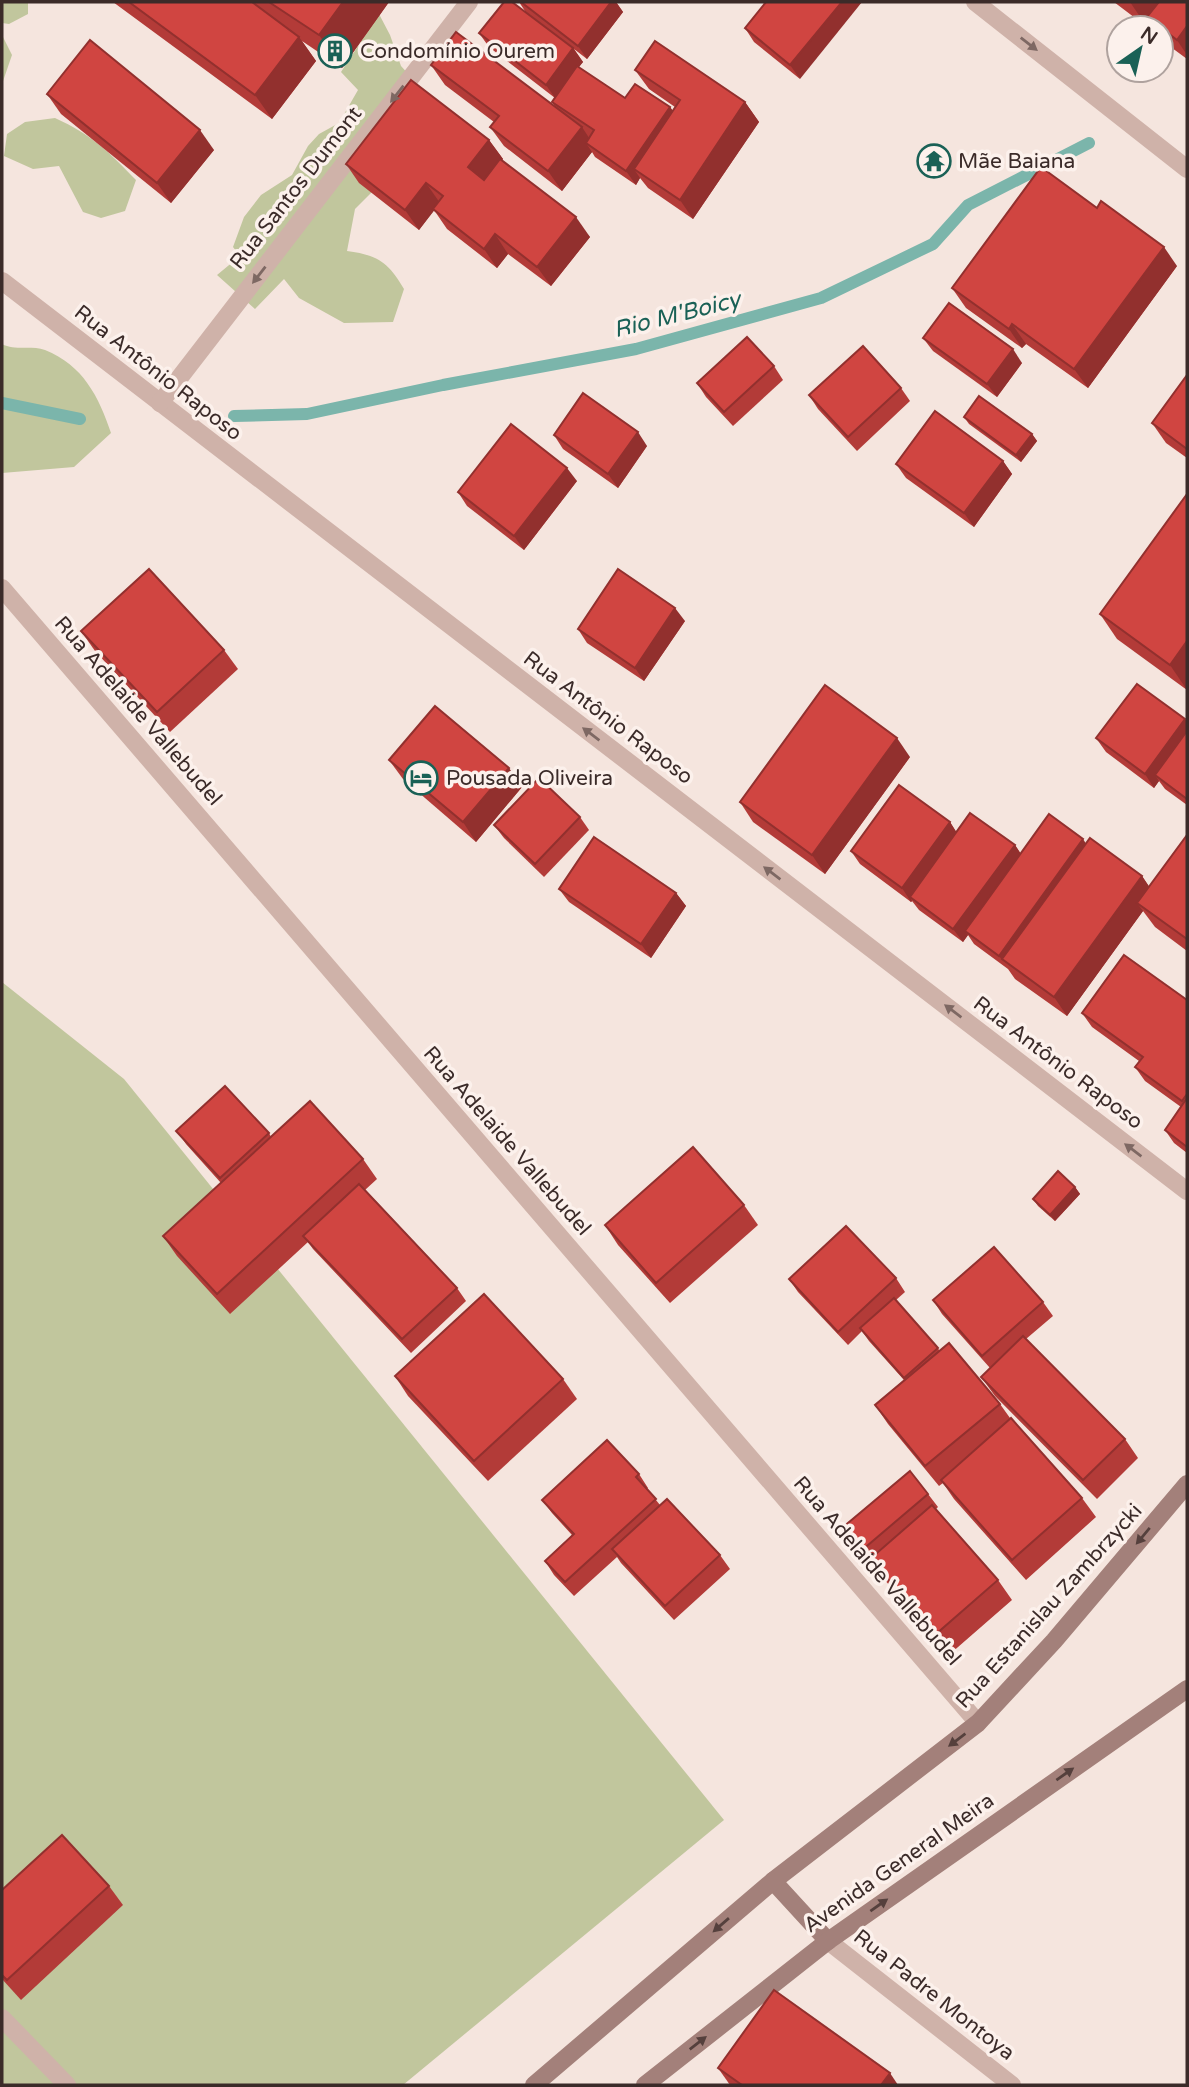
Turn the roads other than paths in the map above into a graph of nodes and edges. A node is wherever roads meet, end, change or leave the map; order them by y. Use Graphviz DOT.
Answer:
graph roads {
  1 [pos="469,2"];
  2 [pos="983,4"];
  3 [pos="1187,169"];
  4 [pos="2,281"];
  5 [pos="160,403"];
  6 [pos="2,587"];
  7 [pos="1187,1191"];
  8 [pos="1187,1484"];
  9 [pos="1187,1689"];
  10 [pos="978,1723"];
  11 [pos="773,1881"];
  12 [pos="828,1941"];
  13 [pos="2,2018"];
  14 [pos="67,2085"];
  15 [pos="534,2085"];
  16 [pos="645,2085"];
  17 [pos="1012,2085"];
  1 -- 5 [label="street, Rua Santos Dumont, one-way"];
  2 -- 3 [label="street, one-way"];
  4 -- 5 [label="street, Rua Antônio Raposo"];
  7 -- 5 [label="street, Rua Antônio Raposo, one-way"];
  6 -- 10 [label="street, Rua Adelaide Vallebudel"];
  8 -- 10 [label="main road, Rua Estanislau Zambrzycki, one-way"];
  12 -- 9 [label="main road, Avenida General Meira, one-way"];
  10 -- 11 [label="main road, Rua Estanislau Zambrzycki, one-way"];
  11 -- 12 [label="main road"];
  11 -- 15 [label="main road, one-way"];
  16 -- 12 [label="main road, Avenida General Meira, one-way"];
  12 -- 17 [label="street, Rua Padre Montoya"];
  13 -- 14 [label="street"];
}
